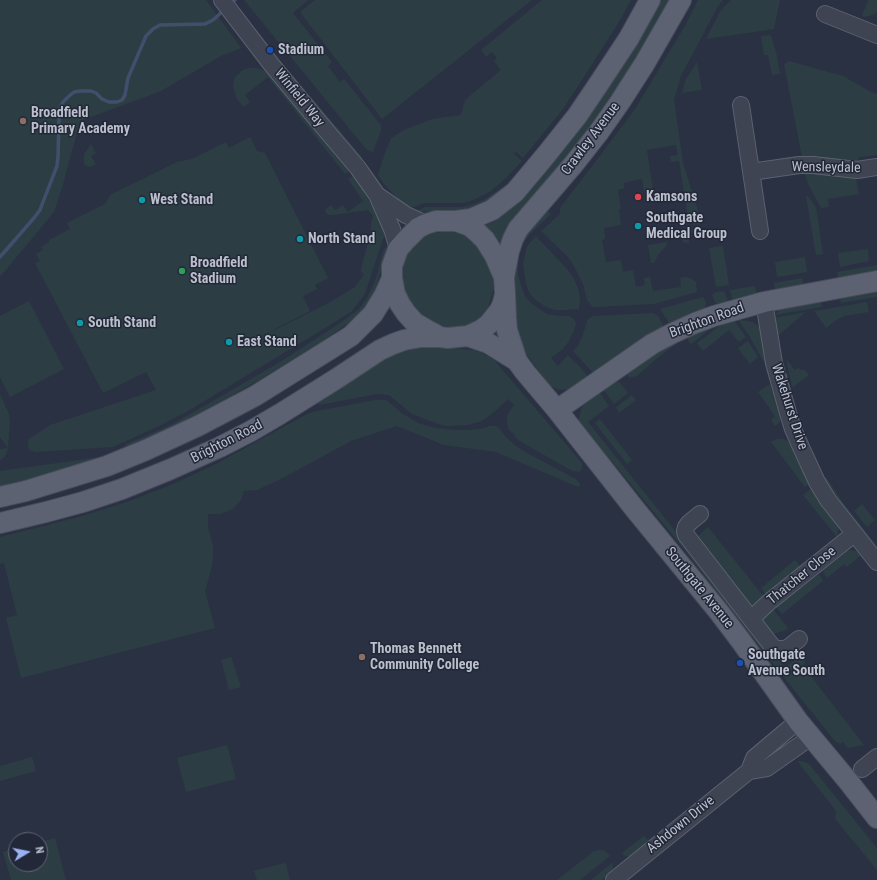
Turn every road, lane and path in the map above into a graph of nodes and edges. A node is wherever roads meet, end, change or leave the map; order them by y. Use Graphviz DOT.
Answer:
graph roads {
  1 [pos="222,0"];
  2 [pos="650,0"];
  3 [pos="681,0"];
  4 [pos="825,14"];
  5 [pos="877,35"];
  6 [pos="741,105"];
  7 [pos="877,167"];
  8 [pos="751,172"];
  9 [pos="377,195"];
  10 [pos="456,221"];
  11 [pos="426,224"];
  12 [pos="760,231"];
  13 [pos="398,249"];
  14 [pos="392,278"];
  15 [pos="877,281"];
  16 [pos="504,285"];
  17 [pos="764,302"];
  18 [pos="468,336"];
  19 [pos="440,337"];
  20 [pos="517,361"];
  21 [pos="557,410"];
  22 [pos="0,497"];
  23 [pos="700,514"];
  24 [pos="0,523"];
  25 [pos="854,534"];
  26 [pos="877,562"];
  27 [pos="751,619"];
  28 [pos="799,639"];
  29 [pos="798,721"];
  30 [pos="810,737"];
  31 [pos="877,757"];
  32 [pos="862,769"];
  33 [pos="749,771"];
  34 [pos="877,818"];
  35 [pos="614,880"];
  1 -- 9 [label="street, Winfield Way"];
  2 -- 10 [label="main road, Crawley Avenue"];
  3 -- 16 [label="main road, Crawley Avenue"];
  4 -- 5 [label="street"];
  6 -- 8 [label="street"];
  7 -- 8 [label="street, Wensleydale"];
  8 -- 12 [label="street"];
  9 -- 11 [label="street, Winfield Way"];
  9 -- 13 [label="street, Winfield Way"];
  10 -- 11 [label="main road"];
  10 -- 16 [label="main road"];
  11 -- 13 [label="main road"];
  13 -- 14 [label="main road"];
  14 -- 19 [label="main road"];
  14 -- 22 [label="main road, Brighton Road"];
  15 -- 17 [label="main road, Brighton Road"];
  16 -- 18 [label="main road"];
  16 -- 20 [label="main road, Southgate Avenue"];
  17 -- 21 [label="main road, Brighton Road"];
  17 -- 25 [label="street, Wakehurst Drive"];
  18 -- 19 [label="main road"];
  18 -- 20 [label="main road, Southgate Avenue"];
  19 -- 24 [label="main road, Brighton Road"];
  20 -- 21 [label="main road, Southgate Avenue"];
  21 -- 29 [label="main road, Southgate Avenue"];
  23 -- 27 [label="street"];
  25 -- 26 [label="street, Wakehurst Drive"];
  25 -- 27 [label="street, Thatcher Close"];
  27 -- 28 [label="street"];
  29 -- 30 [label="main road, Southgate Avenue"];
  29 -- 33 [label="street, Ashdown Drive"];
  30 -- 33 [label="street, Ashdown Drive"];
  30 -- 34 [label="main road, Southgate Avenue"];
  31 -- 32 [label="street"];
  33 -- 35 [label="street, Ashdown Drive"];
}
